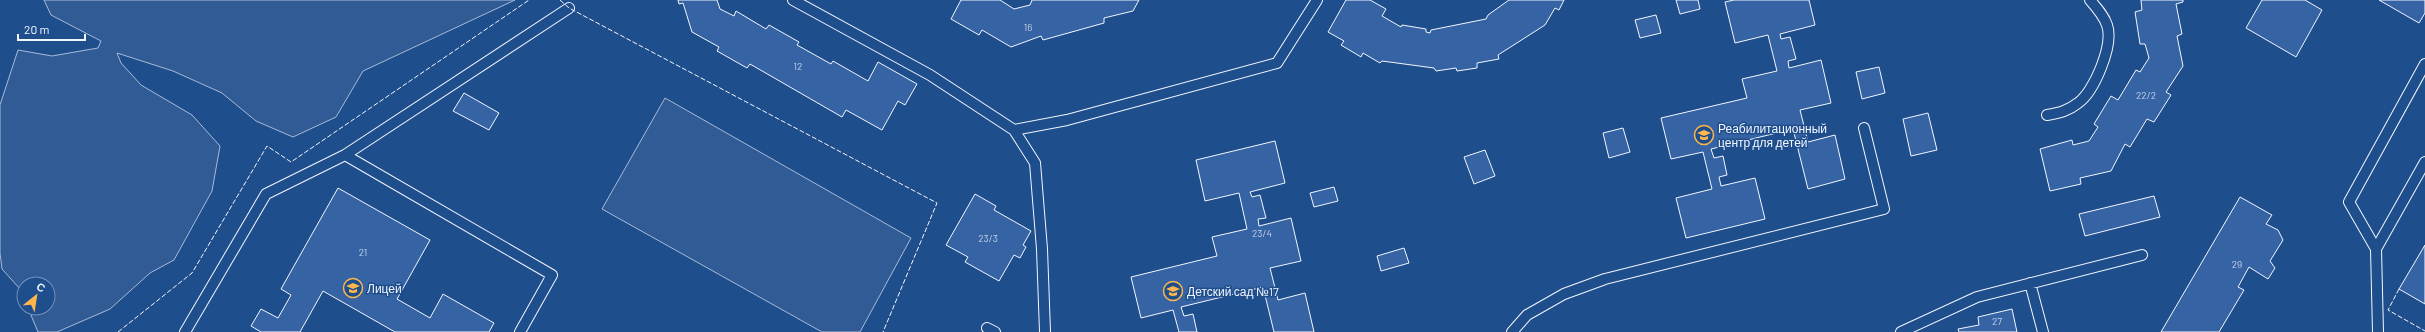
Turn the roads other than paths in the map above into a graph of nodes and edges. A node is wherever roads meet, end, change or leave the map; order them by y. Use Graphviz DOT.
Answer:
graph roads {
  1 [pos="793,0"];
  2 [pos="1317,0"];
  3 [pos="2090,0"];
  4 [pos="569,8"];
  5 [pos="2425,64"];
  6 [pos="2047,115"];
  7 [pos="1864,128"];
  8 [pos="1014,130"];
  9 [pos="345,155"];
  10 [pos="2425,162"];
  11 [pos="2376,249"];
  12 [pos="2142,255"];
  13 [pos="2030,283"];
  14 [pos="185,332"];
  15 [pos="520,332"];
  16 [pos="1045,332"];
  17 [pos="1512,332"];
  18 [pos="1902,332"];
  19 [pos="2043,332"];
  20 [pos="2378,332"];
  1 -- 8 [label="lane"];
  2 -- 8 [label="lane"];
  3 -- 6 [label="lane"];
  4 -- 9 [label="lane"];
  5 -- 11 [label="lane"];
  7 -- 17 [label="lane"];
  8 -- 16 [label="lane"];
  9 -- 14 [label="lane"];
  9 -- 15 [label="lane"];
  10 -- 11 [label="lane"];
  11 -- 20 [label="lane"];
  12 -- 13 [label="lane"];
  13 -- 18 [label="lane"];
  13 -- 19 [label="lane"];
}
